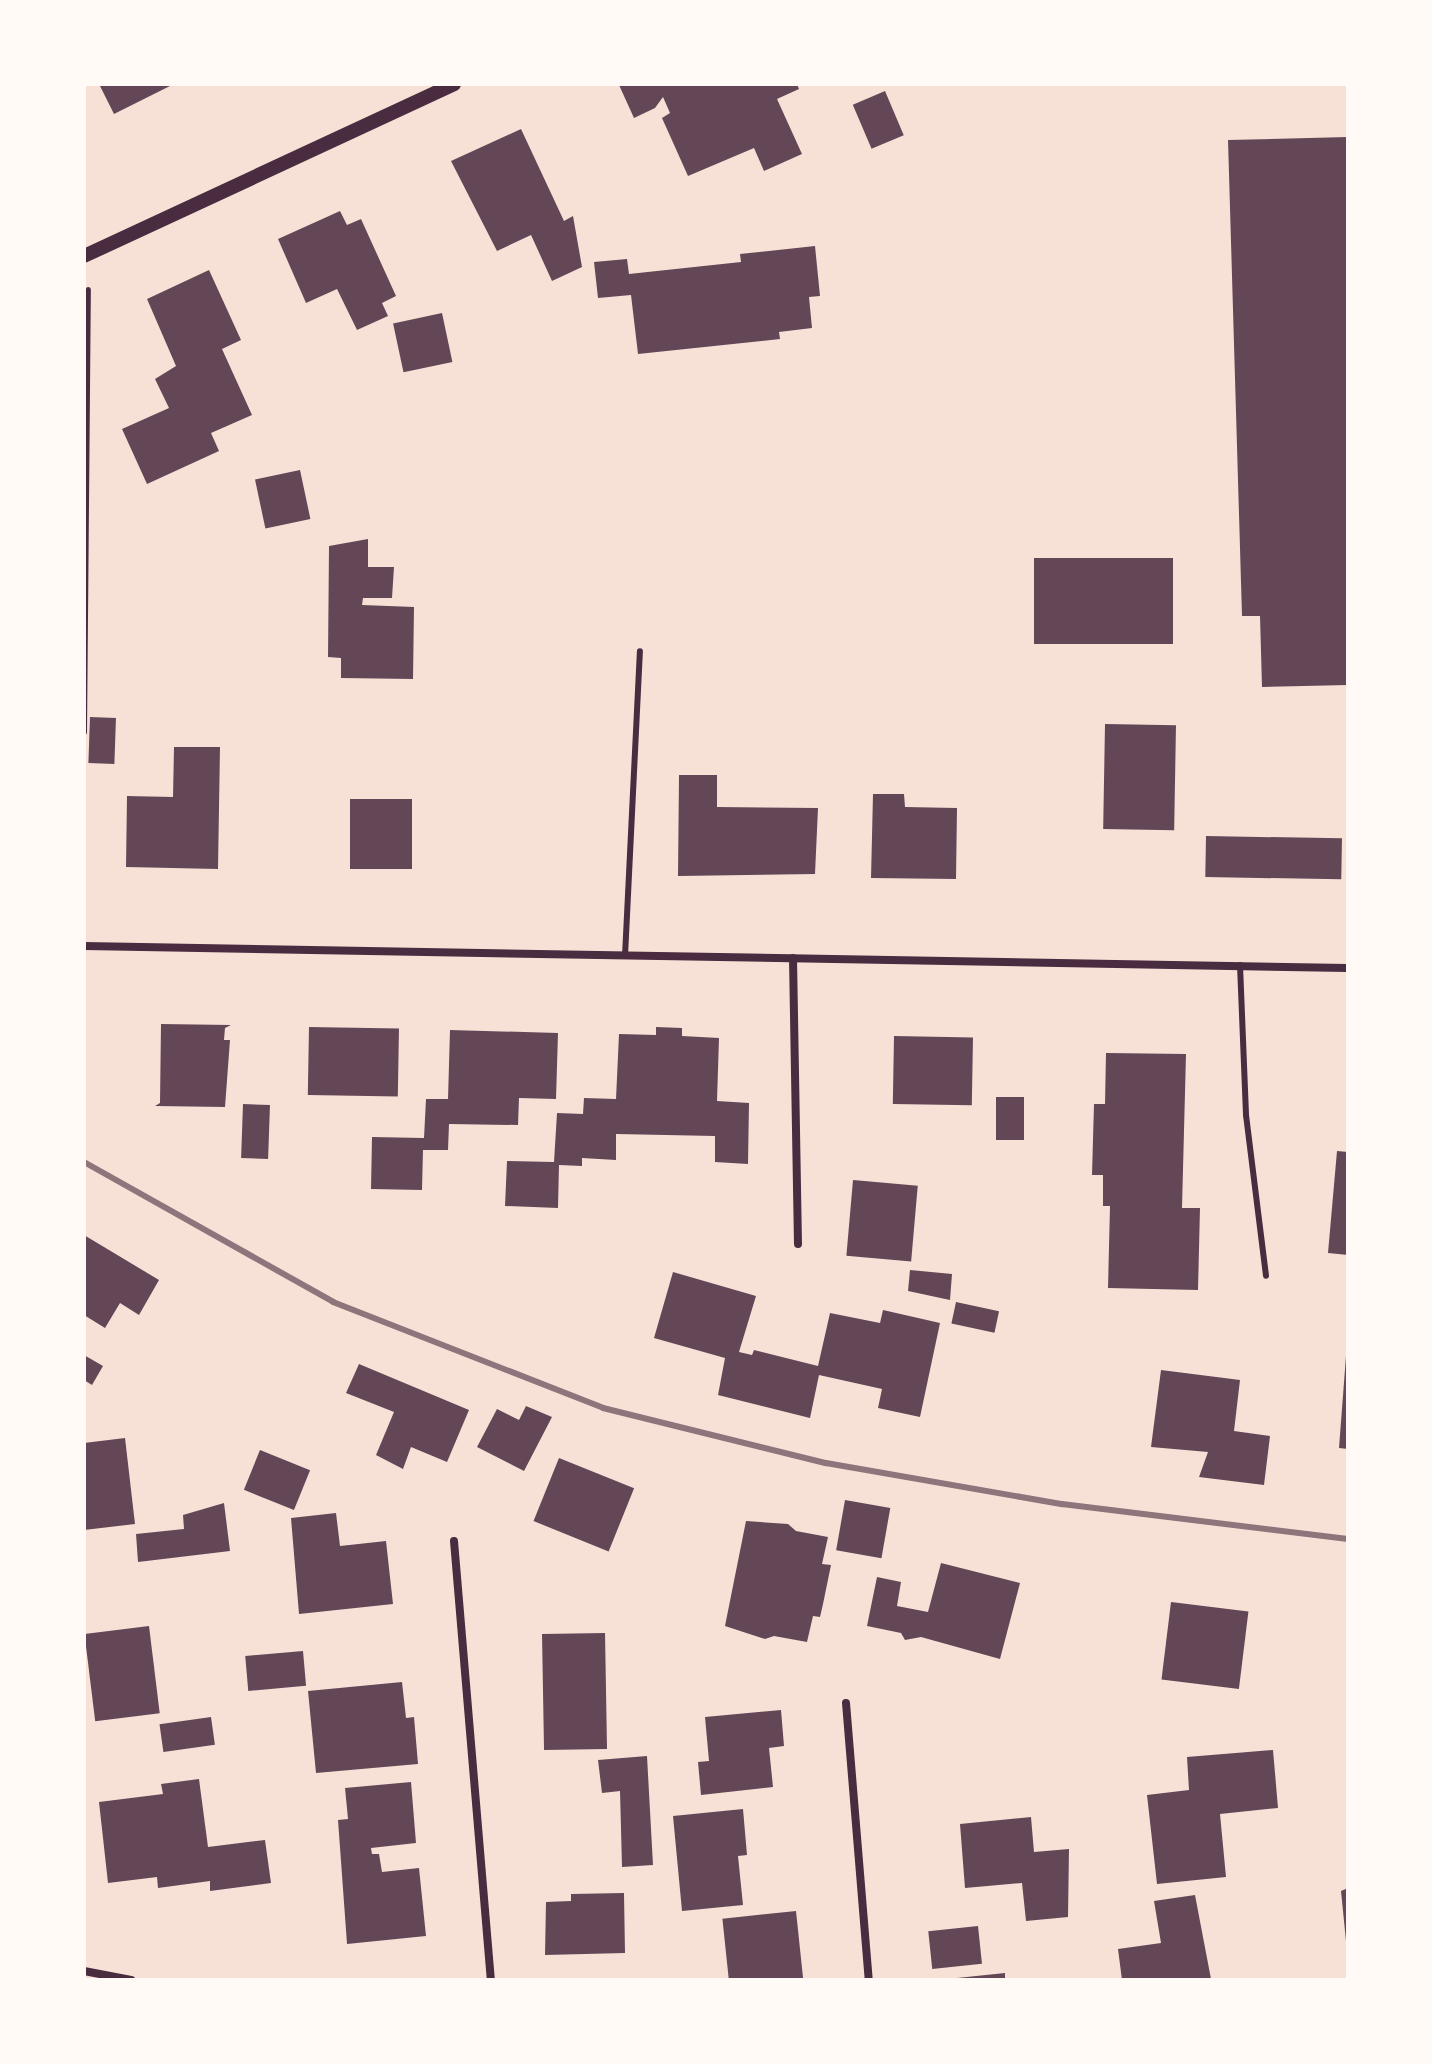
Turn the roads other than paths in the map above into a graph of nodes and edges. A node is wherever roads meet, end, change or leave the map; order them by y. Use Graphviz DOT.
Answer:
graph roads {
  1 [pos="454,84"];
  2 [pos="86,256"];
  3 [pos="640,651"];
  4 [pos="84,946"];
  5 [pos="625,956"];
  6 [pos="793,958"];
  7 [pos="1240,965"];
  8 [pos="1348,968"];
  9 [pos="798,1244"];
  10 [pos="1266,1276"];
  11 [pos="454,1541"];
  12 [pos="846,1703"];
  13 [pos="84,1971"];
  14 [pos="131,1980"];
  15 [pos="491,1980"];
  16 [pos="869,1980"];
  1 -- 2 [label="street"];
  3 -- 5 [label="lane"];
  4 -- 5 [label="street"];
  5 -- 6 [label="street"];
  6 -- 7 [label="street"];
  6 -- 9 [label="street"];
  7 -- 8 [label="street"];
  7 -- 10 [label="lane"];
  11 -- 15 [label="street"];
  12 -- 16 [label="street"];
  13 -- 14 [label="street"];
}
